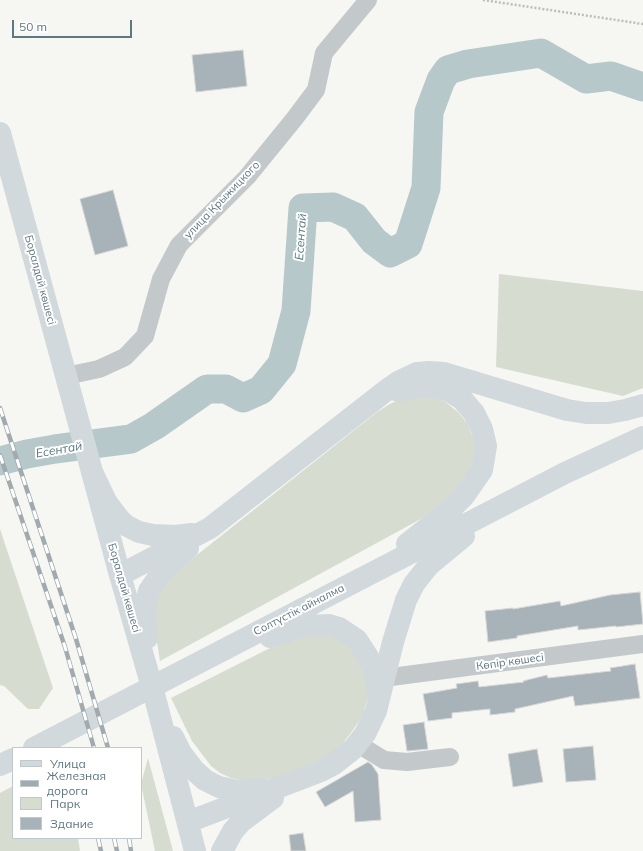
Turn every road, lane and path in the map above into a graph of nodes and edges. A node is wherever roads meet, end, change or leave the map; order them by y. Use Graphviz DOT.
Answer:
graph roads {
  1 [pos="368,0"];
  2 [pos="483,0"];
  3 [pos="643,24"];
  4 [pos="0,133"];
  5 [pos="66,376"];
  6 [pos="369,403"];
  7 [pos="643,405"];
  8 [pos="643,424"];
  9 [pos="643,437"];
  10 [pos="565,472"];
  11 [pos="93,474"];
  12 [pos="512,501"];
  13 [pos="210,528"];
  14 [pos="120,575"];
  15 [pos="365,576"];
  16 [pos="643,644"];
  17 [pos="197,663"];
  18 [pos="380,679"];
  19 [pos="152,686"];
  20 [pos="358,744"];
  21 [pos="36,747"];
  22 [pos="450,757"];
  23 [pos="303,779"];
  24 [pos="188,822"];
  25 [pos="195,851"];
  26 [pos="222,851"];
  1 -- 5 [label="street, улица Крыжицкого"];
  2 -- 3 [label="path"];
  4 -- 5 [label="main road, Боралдай көшесі"];
  5 -- 11 [label="main road, Боралдай көшесі"];
  6 -- 7 [label="main road"];
  6 -- 13 [label="main road"];
  6 -- 15 [label="main road"];
  8 -- 10 [label="main road, Солтүстік айналма"];
  9 -- 10 [label="main road, Солтүстік айналма"];
  10 -- 12 [label="main road, Солтүстік айналма"];
  11 -- 13 [label="main road"];
  11 -- 14 [label="main road, Боралдай көшесі"];
  12 -- 15 [label="main road, Солтүстік айналма"];
  12 -- 18 [label="main road"];
  13 -- 14 [label="main road"];
  13 -- 19 [label="main road"];
  14 -- 19 [label="main road, Боралдай көшесі"];
  15 -- 17 [label="main road, Солтүстік айналма"];
  16 -- 18 [label="street, Көпір көшесі"];
  17 -- 18 [label="main road"];
  17 -- 21 [label="main road, Солтүстік айналма"];
  18 -- 20 [label="main road"];
  19 -- 23 [label="main road"];
  19 -- 24 [label="main road, Боралдай көшесі"];
  20 -- 22 [label="street"];
  20 -- 23 [label="main road"];
  23 -- 24 [label="main road"];
  23 -- 26 [label="main road"];
  24 -- 25 [label="main road, Боралдай көшесі"];
}
